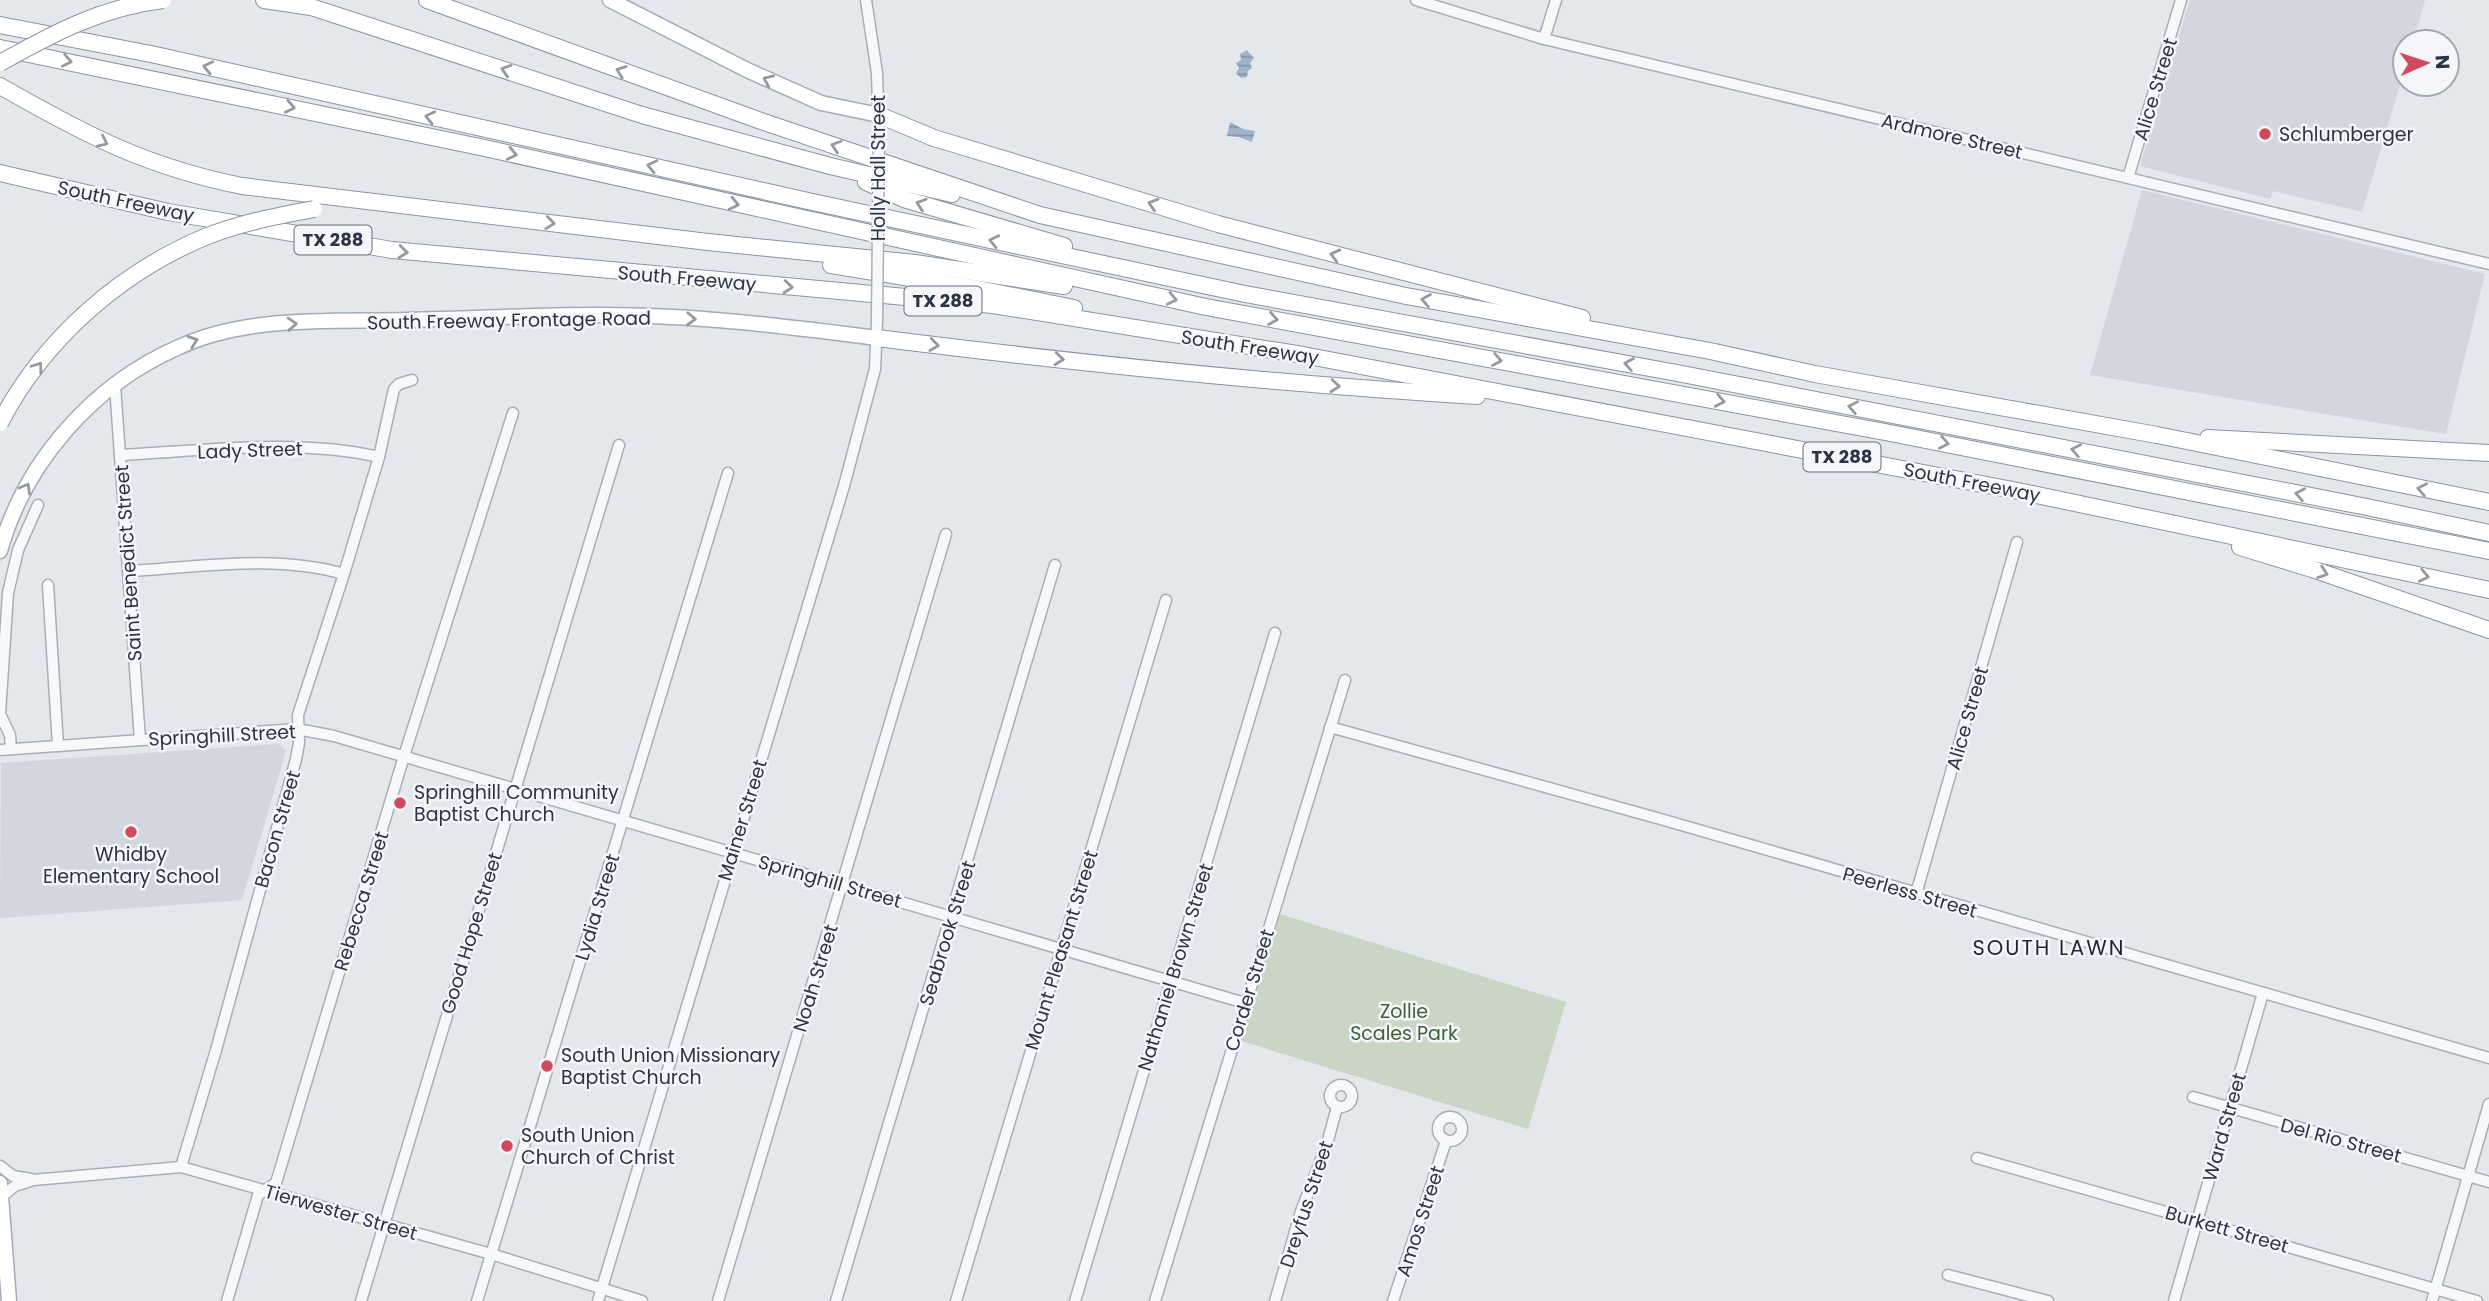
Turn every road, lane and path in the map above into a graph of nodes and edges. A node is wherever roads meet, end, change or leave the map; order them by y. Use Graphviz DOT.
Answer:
graph roads {
  1 [pos="163,0"];
  2 [pos="264,0"];
  3 [pos="322,0"];
  4 [pos="427,0"];
  5 [pos="610,0"];
  6 [pos="866,0"];
  7 [pos="1416,0"];
  8 [pos="1556,0"];
  9 [pos="2181,0"];
  10 [pos="0,25"];
  11 [pos="1544,39"];
  12 [pos="424,43"];
  13 [pos="0,48"];
  14 [pos="0,63"];
  15 [pos="0,86"];
  16 [pos="879,115"];
  17 [pos="830,166"];
  18 [pos="0,173"];
  19 [pos="2128,178"];
  20 [pos="312,201"];
  21 [pos="1040,215"];
  22 [pos="708,242"];
  23 [pos="2489,264"];
  24 [pos="1101,285"];
  25 [pos="1245,294"];
  26 [pos="877,330"];
  27 [pos="1212,341"];
  28 [pos="1710,351"];
  29 [pos="412,380"];
  30 [pos="115,386"];
  31 [pos="1542,400"];
  32 [pos="513,413"];
  33 [pos="0,423"];
  34 [pos="2157,435"];
  35 [pos="619,445"];
  36 [pos="2489,453"];
  37 [pos="120,455"];
  38 [pos="379,457"];
  39 [pos="728,473"];
  40 [pos="2489,502"];
  41 [pos="38,505"];
  42 [pos="2367,507"];
  43 [pos="2141,517"];
  44 [pos="2489,524"];
  45 [pos="2362,526"];
  46 [pos="2489,533"];
  47 [pos="946,534"];
  48 [pos="2017,542"];
  49 [pos="0,551"];
  50 [pos="2489,551"];
  51 [pos="2489,558"];
  52 [pos="1055,565"];
  53 [pos="129,570"];
  54 [pos="344,575"];
  55 [pos="48,585"];
  56 [pos="2489,590"];
  57 [pos="1166,600"];
  58 [pos="2489,630"];
  59 [pos="1275,633"];
  60 [pos="1345,680"];
  61 [pos="1330,727"];
  62 [pos="297,729"];
  63 [pos="140,740"];
  64 [pos="58,746"];
  65 [pos="6,750"];
  66 [pos="404,756"];
  67 [pos="515,789"];
  68 [pos="623,820"];
  69 [pos="733,852"];
  70 [pos="843,885"];
  71 [pos="1916,894"];
  72 [pos="952,917"];
  73 [pos="1061,949"];
  74 [pos="1171,981"];
  75 [pos="2263,993"];
  76 [pos="1245,1003"];
  77 [pos="2489,1058"];
  78 [pos="2193,1097"];
  79 [pos="2489,1104"];
  80 [pos="1338,1107"];
  81 [pos="2229,1109"];
  82 [pos="1446,1141"];
  83 [pos="1977,1158"];
  84 [pos="0,1166"];
  85 [pos="181,1167"];
  86 [pos="2468,1176"];
  87 [pos="33,1180"];
  88 [pos="2489,1182"];
  89 [pos="1,1190"];
  90 [pos="267,1190"];
  91 [pos="2197,1221"];
  92 [pos="384,1224"];
  93 [pos="491,1254"];
  94 [pos="1948,1275"];
  95 [pos="602,1289"];
  96 [pos="2435,1289"];
  97 [pos="9,1301"];
  98 [pos="227,1301"];
  99 [pos="360,1301"];
  100 [pos="477,1301"];
  101 [pos="598,1301"];
  102 [pos="642,1301"];
  103 [pos="718,1301"];
  104 [pos="836,1301"];
  105 [pos="956,1301"];
  106 [pos="1075,1301"];
  107 [pos="1155,1301"];
  108 [pos="1275,1301"];
  109 [pos="1394,1301"];
  110 [pos="2048,1301"];
  111 [pos="2174,1301"];
  112 [pos="2432,1301"];
  113 [pos="2477,1301"];
  1 -- 14 [label="highway, bridge"];
  2 -- 12 [label="highway"];
  3 -- 12 [label="highway"];
  21 -- 4 [label="highway, one-way"];
  16 -- 5 [label="main road, one-way"];
  6 -- 16 [label="street, Holly Hall Street"];
  7 -- 11 [label="street, Ardmore Street"];
  8 -- 11 [label="street"];
  9 -- 19 [label="street, Alice Street"];
  25 -- 10 [label="highway, one-way"];
  11 -- 19 [label="street, Ardmore Street"];
  17 -- 12 [label="highway, one-way"];
  13 -- 24 [label="highway, one-way"];
  15 -- 20 [label="highway, one-way"];
  16 -- 26 [label="street, Holly Hall Street, bridge"];
  28 -- 16 [label="highway, one-way"];
  17 -- 21 [label="highway"];
  25 -- 17 [label="highway, one-way"];
  18 -- 27 [label="highway, South Freeway / TX 288, one-way"];
  19 -- 23 [label="street, Ardmore Street"];
  20 -- 22 [label="highway, one-way"];
  33 -- 20 [label="highway, one-way, bridge"];
  28 -- 21 [label="highway, one-way"];
  22 -- 24 [label="highway"];
  22 -- 27 [label="highway"];
  24 -- 45 [label="highway, one-way"];
  42 -- 25 [label="highway, one-way"];
  30 -- 26 [label="main road, South Freeway Frontage Road, one-way"];
  26 -- 31 [label="highway, one-way"];
  26 -- 69 [label="street, Mainer Street"];
  27 -- 31 [label="highway, South Freeway / TX 288"];
  28 -- 34 [label="highway"];
  29 -- 38 [label="street, Bacon Street"];
  30 -- 37 [label="street, Saint Benedict Street"];
  49 -- 30 [label="main road, South Freeway Frontage Road, one-way"];
  31 -- 43 [label="highway, South Freeway / TX 288"];
  32 -- 66 [label="street, Rebecca Street"];
  34 -- 36 [label="highway"];
  40 -- 34 [label="highway, one-way"];
  35 -- 67 [label="street, Good Hope Street"];
  37 -- 38 [label="street, Lady Street"];
  37 -- 53 [label="street, Saint Benedict Street"];
  38 -- 54 [label="street, Bacon Street"];
  39 -- 68 [label="street, Lydia Street"];
  41 -- 65 [label="street"];
  42 -- 44 [label="highway"];
  42 -- 46 [label="highway"];
  43 -- 56 [label="highway, South Freeway / TX 288, one-way"];
  43 -- 58 [label="highway, one-way"];
  45 -- 50 [label="highway"];
  45 -- 51 [label="highway"];
  47 -- 70 [label="street, Noah Street"];
  48 -- 71 [label="street, Alice Street"];
  52 -- 72 [label="street, Seabrook Street"];
  53 -- 54 [label="street"];
  53 -- 63 [label="street, Saint Benedict Street"];
  54 -- 62 [label="street, Bacon Street"];
  55 -- 64 [label="street"];
  57 -- 73 [label="street, Mount Pleasant Street"];
  59 -- 74 [label="street, Nathaniel Brown Street"];
  60 -- 61 [label="street, Corder Street"];
  61 -- 71 [label="street, Peerless Street"];
  61 -- 76 [label="street, Corder Street"];
  62 -- 63 [label="street, Springhill Street"];
  62 -- 66 [label="street, Springhill Street"];
  62 -- 85 [label="street, Bacon Street"];
  63 -- 64 [label="street, Springhill Street"];
  64 -- 65 [label="street, Springhill Street"];
  66 -- 67 [label="street, Springhill Street"];
  66 -- 90 [label="street, Rebecca Street"];
  67 -- 68 [label="street, Springhill Street"];
  67 -- 92 [label="street, Good Hope Street"];
  68 -- 69 [label="street, Springhill Street"];
  68 -- 93 [label="street, Lydia Street"];
  69 -- 70 [label="street, Springhill Street"];
  69 -- 95 [label="street, Mainer Street"];
  70 -- 72 [label="street, Springhill Street"];
  70 -- 103 [label="street, Noah Street"];
  71 -- 75 [label="street, Peerless Street"];
  72 -- 73 [label="street, Springhill Street"];
  72 -- 104 [label="street, Seabrook Street"];
  73 -- 74 [label="street, Springhill Street"];
  73 -- 105 [label="street, Mount Pleasant Street"];
  74 -- 76 [label="street, Springhill Street"];
  74 -- 106 [label="street, Nathaniel Brown Street"];
  75 -- 77 [label="street, Peerless Street"];
  75 -- 81 [label="street, Ward Street"];
  76 -- 107 [label="street, Corder Street"];
  78 -- 81 [label="street, Del Rio Street"];
  79 -- 86 [label="street"];
  80 -- 108 [label="street, Dreyfus Street"];
  81 -- 86 [label="street, Del Rio Street"];
  81 -- 91 [label="street, Ward Street"];
  82 -- 109 [label="street, Amos Street"];
  83 -- 91 [label="street, Burkett Street"];
  84 -- 87 [label="street, Tierwester Street"];
  85 -- 87 [label="street, Tierwester Street"];
  85 -- 90 [label="street, Tierwester Street"];
  86 -- 88 [label="street, Del Rio Street"];
  86 -- 96 [label="street"];
  87 -- 89 [label="street, Tierwester Street"];
  89 -- 97 [label="main road"];
  90 -- 92 [label="street, Tierwester Street"];
  90 -- 98 [label="street, Rebecca Street"];
  91 -- 96 [label="street, Burkett Street"];
  91 -- 111 [label="street, Ward Street"];
  92 -- 93 [label="street, Tierwester Street"];
  92 -- 99 [label="street, Good Hope Street"];
  93 -- 95 [label="street, Tierwester Street"];
  93 -- 100 [label="street, Lydia Street"];
  94 -- 110 [label="street"];
  95 -- 101 [label="street, Mainer Street"];
  95 -- 102 [label="street, Tierwester Street"];
  96 -- 112 [label="street"];
  96 -- 113 [label="street, Burkett Street"];
}
